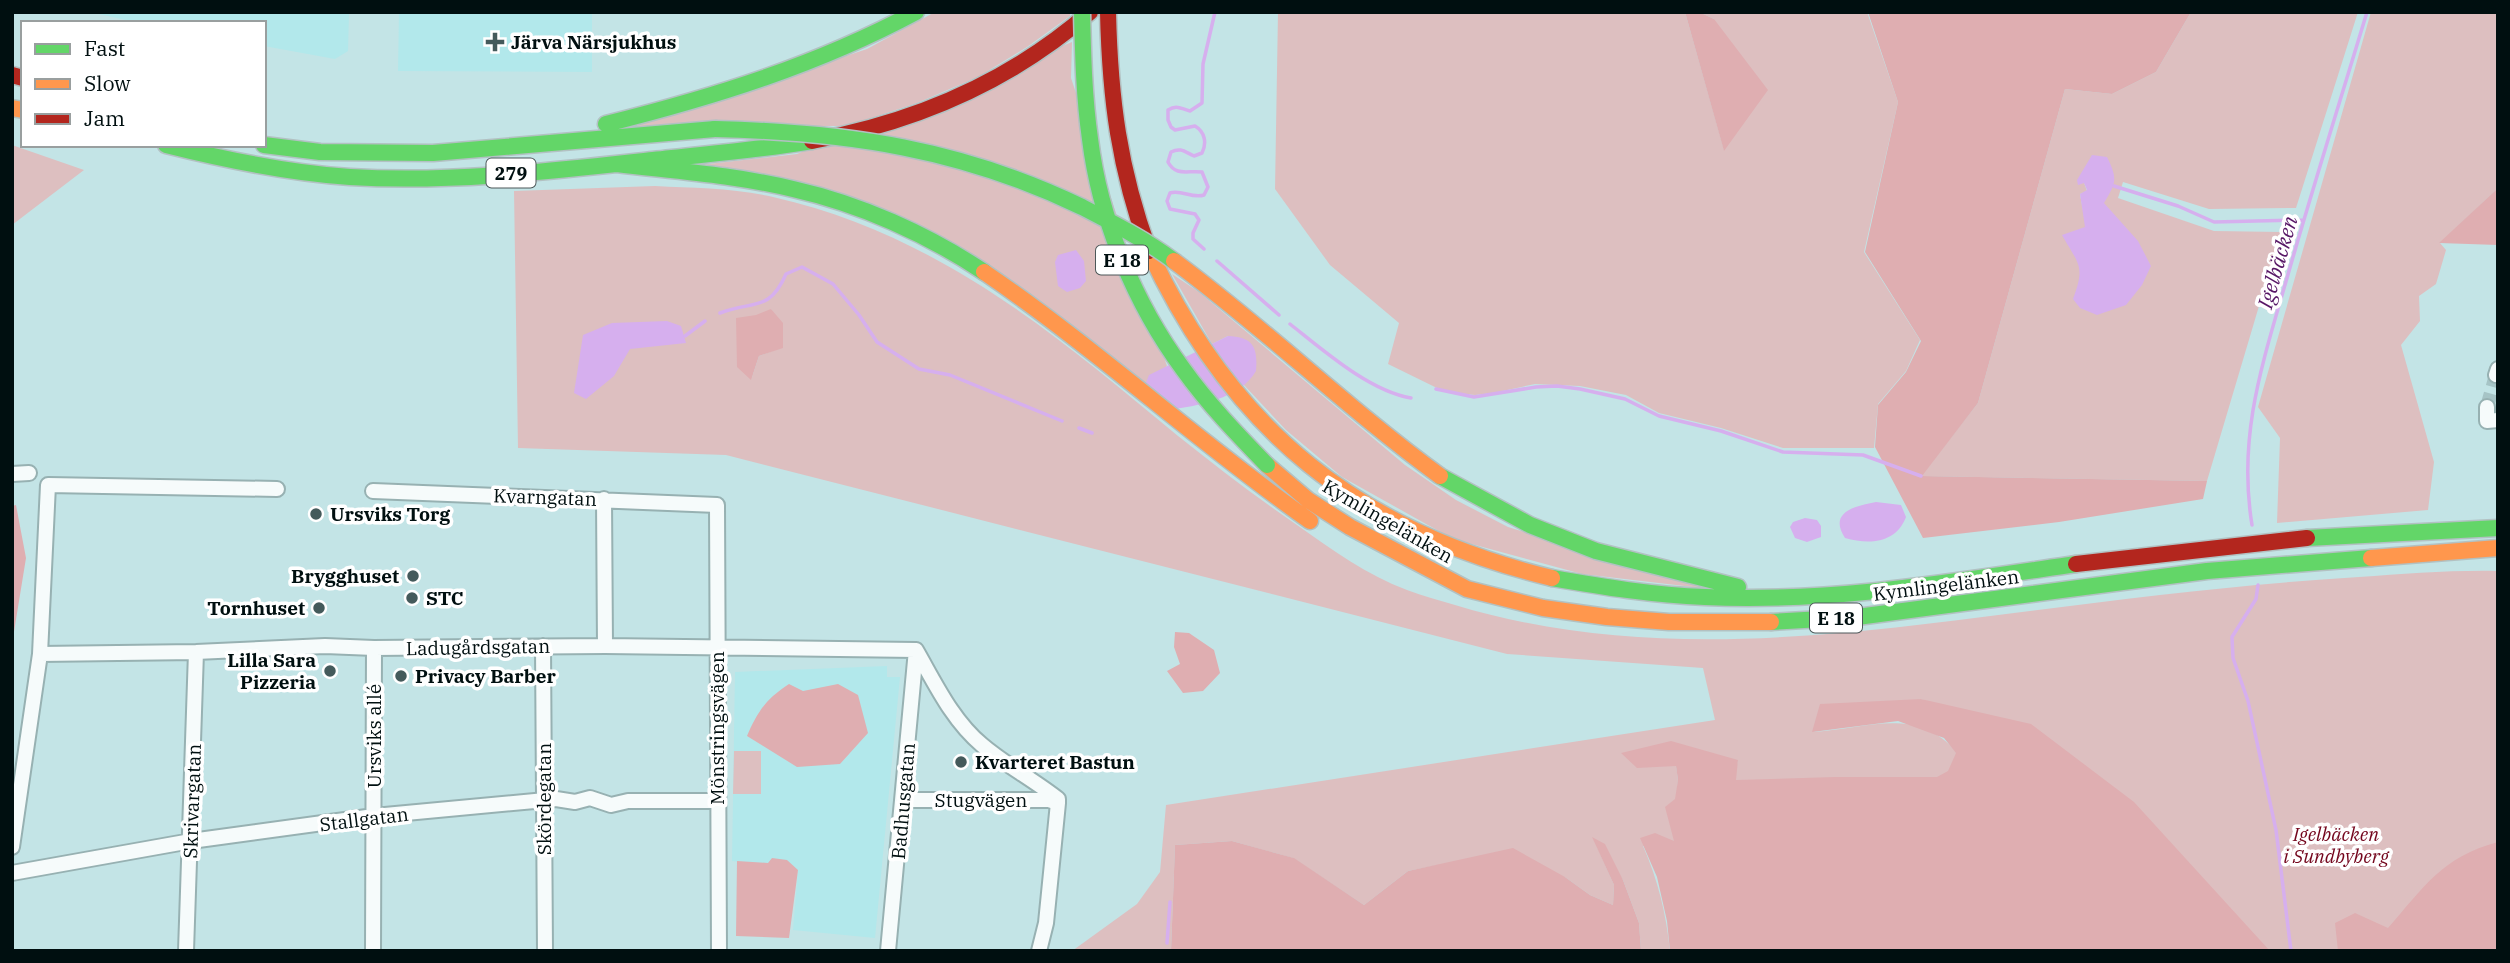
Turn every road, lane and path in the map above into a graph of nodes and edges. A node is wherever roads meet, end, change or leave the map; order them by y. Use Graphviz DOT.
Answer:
graph roads {
  1 [pos="916,12"];
  2 [pos="1082,12"];
  3 [pos="1090,12"];
  4 [pos="1108,12"];
  5 [pos="266,145"];
  6 [pos="175,147"];
  7 [pos="506,148"];
  8 [pos="617,164"];
  9 [pos="29,473"];
  10 [pos="12,474"];
  11 [pos="277,489"];
  12 [pos="373,491"];
  13 [pos="604,499"];
  14 [pos="717,505"];
  15 [pos="2498,526"];
  16 [pos="1323,529"];
  17 [pos="1344,542"];
  18 [pos="2498,548"];
  19 [pos="2432,554"];
  20 [pos="2498,558"];
  21 [pos="1467,589"];
  22 [pos="1784,597"];
  23 [pos="543,646"];
  24 [pos="605,646"];
  25 [pos="717,646"];
  26 [pos="374,648"];
  27 [pos="916,650"];
  28 [pos="196,652"];
  29 [pos="40,654"];
  30 [pos="903,800"];
  31 [pos="718,801"];
  32 [pos="544,802"];
  33 [pos="1058,803"];
  34 [pos="374,816"];
  35 [pos="191,841"];
  36 [pos="12,847"];
  37 [pos="12,873"];
  38 [pos="186,951"];
  39 [pos="373,951"];
  40 [pos="545,951"];
  41 [pos="719,951"];
  42 [pos="888,951"];
  43 [pos="1038,951"];
  1 -- 7 [label="highway"];
  2 -- 21 [label="highway, Kymlingelänken / E 18, bridge"];
  3 -- 8 [label="highway"];
  4 -- 22 [label="highway, Kymlingelänken / E 18, bridge"];
  5 -- 7 [label="highway, 279"];
  6 -- 8 [label="highway, 279"];
  7 -- 22 [label="highway, 279, bridge"];
  8 -- 16 [label="highway"];
  9 -- 10 [label="street"];
  11 -- 29 [label="street"];
  12 -- 13 [label="street, Kvarngatan"];
  13 -- 14 [label="street, Kvarngatan"];
  13 -- 24 [label="street"];
  14 -- 25 [label="street, Mönstringsvägen"];
  15 -- 22 [label="highway, Kymlingelänken / E 18"];
  17 -- 21 [label="highway"];
  18 -- 19 [label="highway, Kymlingelänken / E 18"];
  19 -- 20 [label="highway"];
  19 -- 21 [label="highway, Kymlingelänken / E 18"];
  23 -- 24 [label="street, Ladugårdsgatan"];
  23 -- 26 [label="street, Ladugårdsgatan"];
  23 -- 32 [label="street, Skördegatan"];
  24 -- 25 [label="street, Ladugårdsgatan"];
  25 -- 27 [label="street, Ladugårdsgatan"];
  25 -- 31 [label="street, Mönstringsvägen"];
  26 -- 28 [label="street, Ladugårdsgatan"];
  26 -- 34 [label="street, Ursviks allé"];
  27 -- 30 [label="street, Badhusgatan"];
  27 -- 33 [label="street"];
  28 -- 29 [label="street, Ladugårdsgatan"];
  28 -- 35 [label="street, Skrivargatan"];
  29 -- 36 [label="street"];
  30 -- 33 [label="street, Stugvägen"];
  30 -- 42 [label="street, Badhusgatan"];
  31 -- 32 [label="street, Stallgatan"];
  31 -- 41 [label="street, Mönstringsvägen"];
  32 -- 34 [label="street, Stallgatan"];
  32 -- 40 [label="street, Skördegatan"];
  33 -- 43 [label="street"];
  34 -- 35 [label="street, Stallgatan"];
  34 -- 39 [label="street, Ursviks allé"];
  35 -- 37 [label="street, Stallgatan"];
  35 -- 38 [label="street, Skrivargatan"];
}
